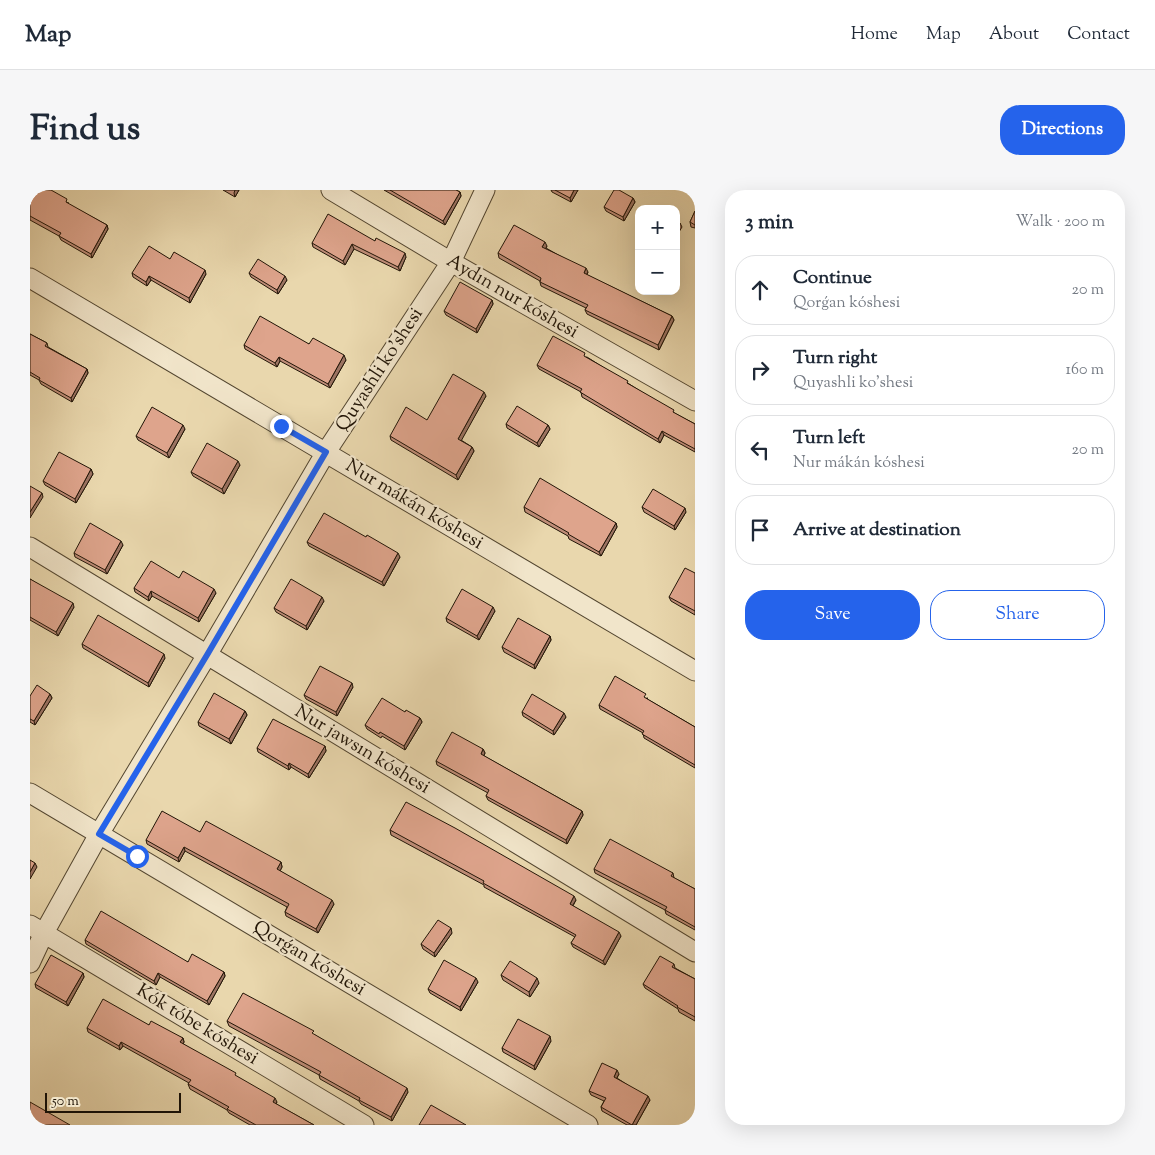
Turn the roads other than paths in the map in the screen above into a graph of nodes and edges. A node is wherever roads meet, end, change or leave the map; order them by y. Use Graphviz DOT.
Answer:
graph roads {
  1 [pos="331,190"];
  2 [pos="485,190"];
  3 [pos="451,262"];
  4 [pos="30,278"];
  5 [pos="695,401"];
  6 [pos="326,452"];
  7 [pos="30,547"];
  8 [pos="207,655"];
  9 [pos="695,671"];
  10 [pos="30,793"];
  11 [pos="99,834"];
  12 [pos="37,929"];
  13 [pos="695,952"];
  14 [pos="30,963"];
  15 [pos="364,1125"];
  16 [pos="588,1125"];
  1 -- 3 [label="street, Aydın nur kóshesi"];
  2 -- 3 [label="street, Quyashli ko'shesi"];
  3 -- 5 [label="street, Aydın nur kóshesi"];
  3 -- 6 [label="street, Quyashli ko'shesi"];
  4 -- 6 [label="street, Nur mákán kóshesi"];
  6 -- 8 [label="street, Quyashli ko'shesi"];
  6 -- 9 [label="street, Nur mákán kóshesi"];
  7 -- 8 [label="street, Nur jawsın kóshesi"];
  8 -- 11 [label="street, Quyashli ko'shesi"];
  8 -- 13 [label="street, Nur jawsın kóshesi"];
  10 -- 11 [label="street, Qorǵan kóshesi"];
  11 -- 12 [label="street, Quyashli ko'shesi"];
  11 -- 16 [label="street, Qorǵan kóshesi"];
  12 -- 14 [label="street, Quyashli ko'shesi"];
  12 -- 15 [label="street, Kók tóbe kóshesi"];
}
